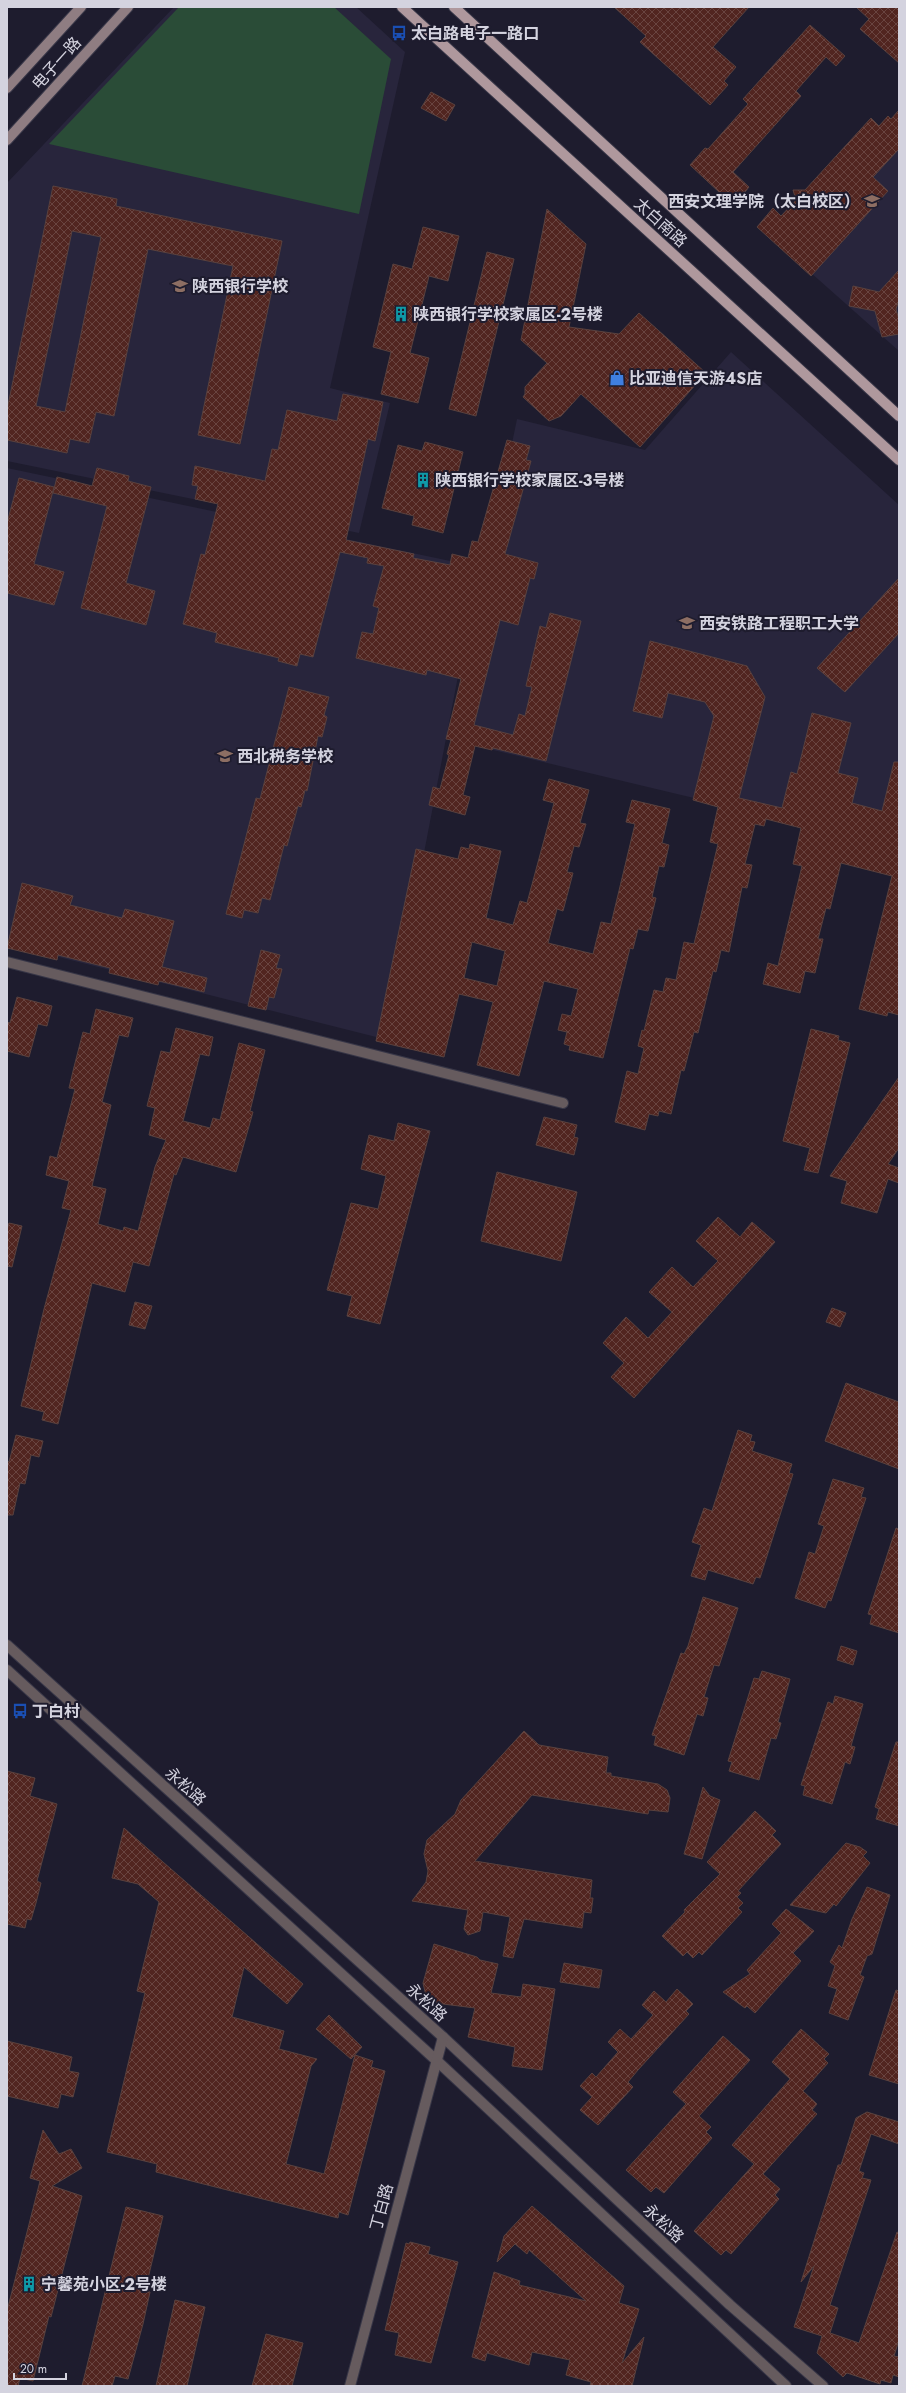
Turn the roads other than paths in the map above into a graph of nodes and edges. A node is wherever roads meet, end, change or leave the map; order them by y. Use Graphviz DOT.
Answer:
graph roads {
  1 [pos="81,7"];
  2 [pos="128,7"];
  3 [pos="402,7"];
  4 [pos="454,7"];
  5 [pos="7,88"];
  6 [pos="7,140"];
  7 [pos="899,416"];
  8 [pos="899,460"];
  9 [pos="7,962"];
  10 [pos="563,1103"];
  11 [pos="7,1645"];
  12 [pos="7,1670"];
  13 [pos="443,2037"];
  14 [pos="436,2060"];
  15 [pos="350,2386"];
  16 [pos="786,2386"];
  17 [pos="823,2386"];
  1 -- 5 [label="main road, 电子一路"];
  2 -- 6 [label="main road, 电子一路"];
  3 -- 8 [label="main road, 太白南路"];
  4 -- 7 [label="main road, 太白南路"];
  9 -- 10 [label="street"];
  11 -- 13 [label="street, 永松路"];
  12 -- 14 [label="street"];
  13 -- 14 [label="street, 丁白路"];
  13 -- 17 [label="street, 永松路"];
  14 -- 15 [label="street, 丁白路"];
  14 -- 16 [label="street"];
}
